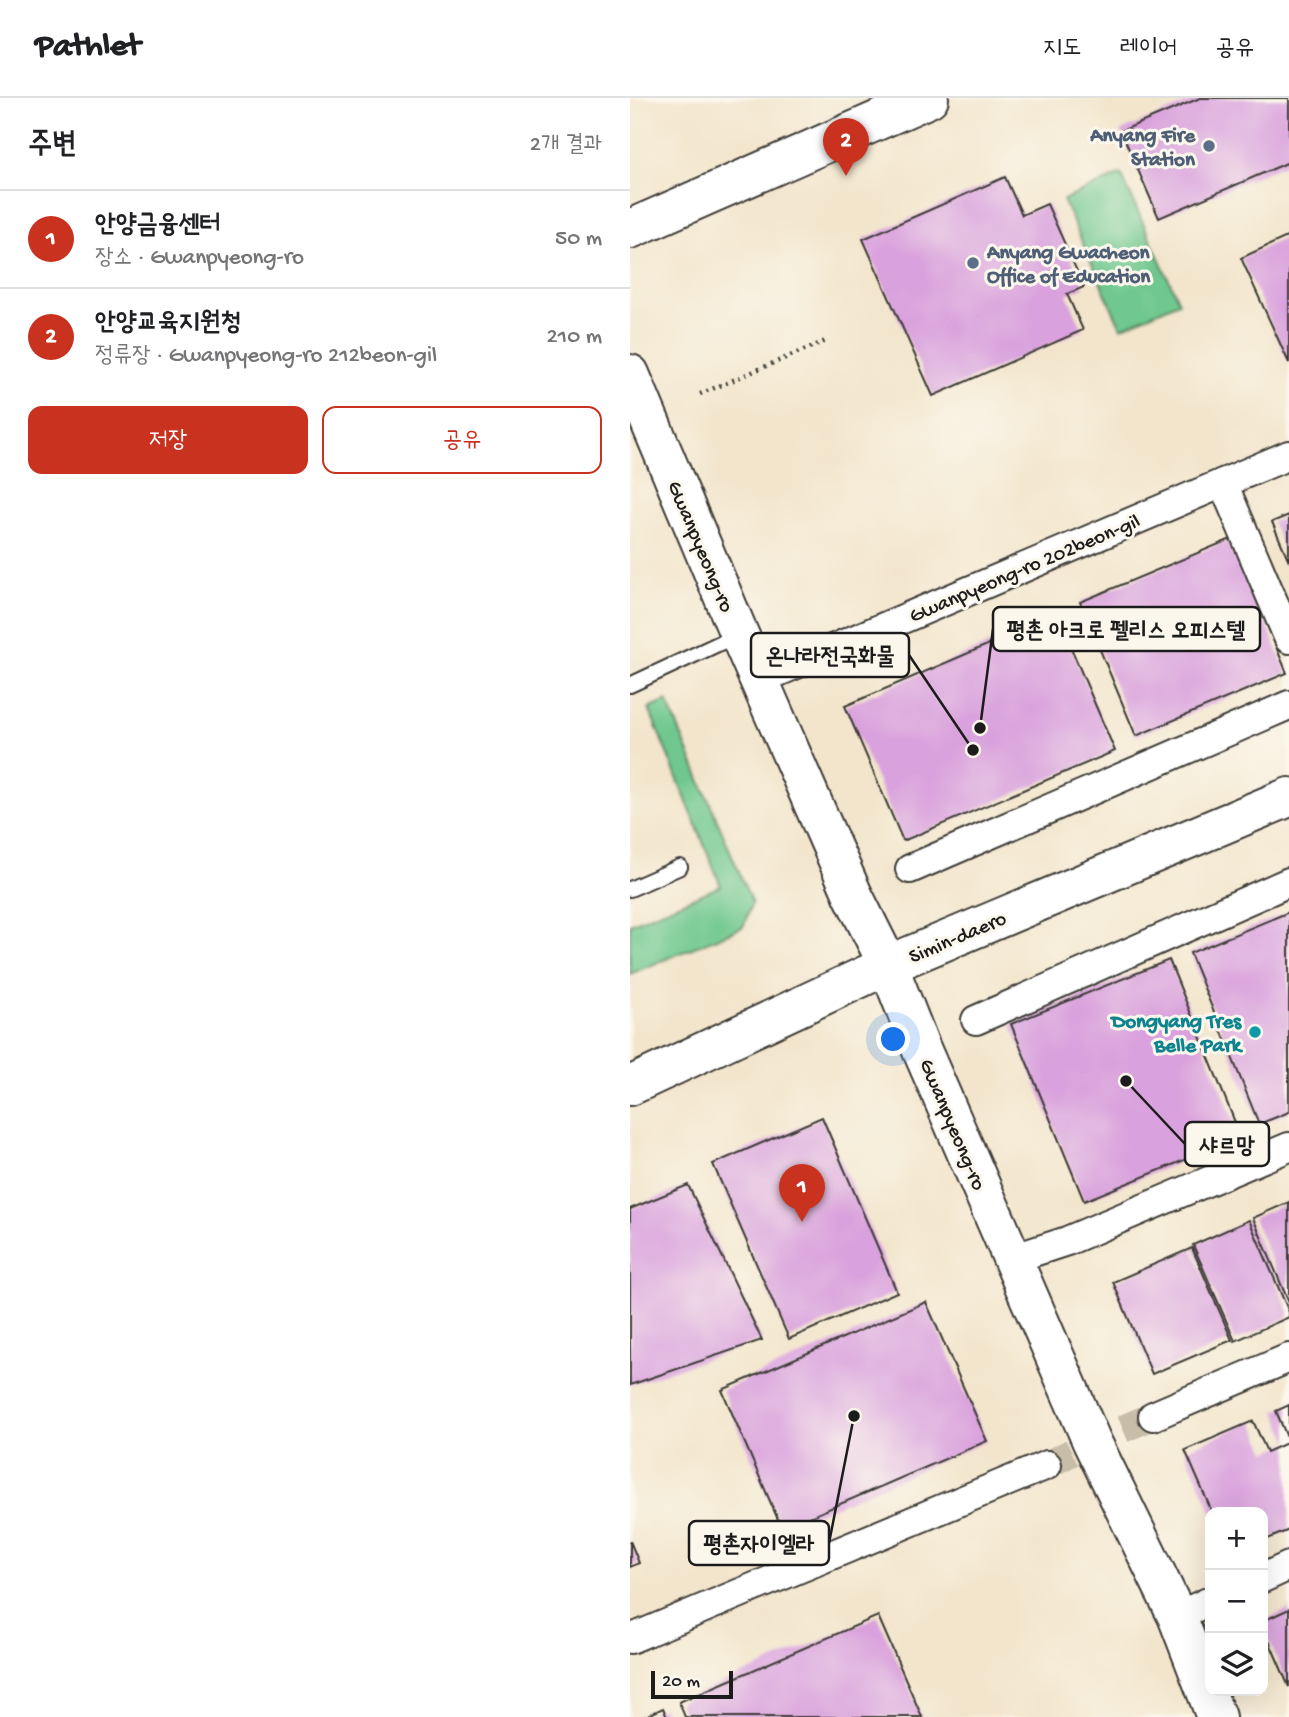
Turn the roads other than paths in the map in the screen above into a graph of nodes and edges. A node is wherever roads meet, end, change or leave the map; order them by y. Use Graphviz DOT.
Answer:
graph roads {
  1 [pos="929,98"];
  2 [pos="630,229"];
  3 [pos="630,374"];
  4 [pos="1289,455"];
  5 [pos="1223,483"];
  6 [pos="739,634"];
  7 [pos="1289,639"];
  8 [pos="759,680"];
  9 [pos="630,685"];
  10 [pos="1289,705"];
  11 [pos="1289,797"];
  12 [pos="680,867"];
  13 [pos="910,870"];
  14 [pos="1289,882"];
  15 [pos="630,889"];
  16 [pos="888,965"];
  17 [pos="976,1020"];
  18 [pos="630,1086"];
  19 [pos="1289,1147"];
  20 [pos="1012,1259"];
  21 [pos="1289,1357"];
  22 [pos="1153,1416"];
  23 [pos="1047,1465"];
  24 [pos="1289,1566"];
  25 [pos="1268,1576"];
  26 [pos="1194,1609"];
  27 [pos="630,1639"];
  28 [pos="1216,1717"];
  1 -- 2 [label="street"];
  3 -- 6 [label="street, Gwanpyeong-ro"];
  4 -- 5 [label="street, Gwanpyeong-ro 202beon-gil"];
  5 -- 7 [label="street"];
  5 -- 8 [label="street, Gwanpyeong-ro 202beon-gil"];
  6 -- 8 [label="street, Gwanpyeong-ro"];
  6 -- 9 [label="lane"];
  8 -- 16 [label="street, Gwanpyeong-ro"];
  10 -- 13 [label="street"];
  11 -- 16 [label="street, Simin-daero"];
  12 -- 15 [label="lane"];
  14 -- 17 [label="street"];
  16 -- 18 [label="street, Simin-daero"];
  16 -- 20 [label="street, Gwanpyeong-ro"];
  19 -- 20 [label="street"];
  20 -- 26 [label="street, Gwanpyeong-ro"];
  21 -- 22 [label="street"];
  23 -- 27 [label="street"];
  24 -- 25 [label="street"];
  26 -- 28 [label="street, Gwanpyeong-ro"];
}
